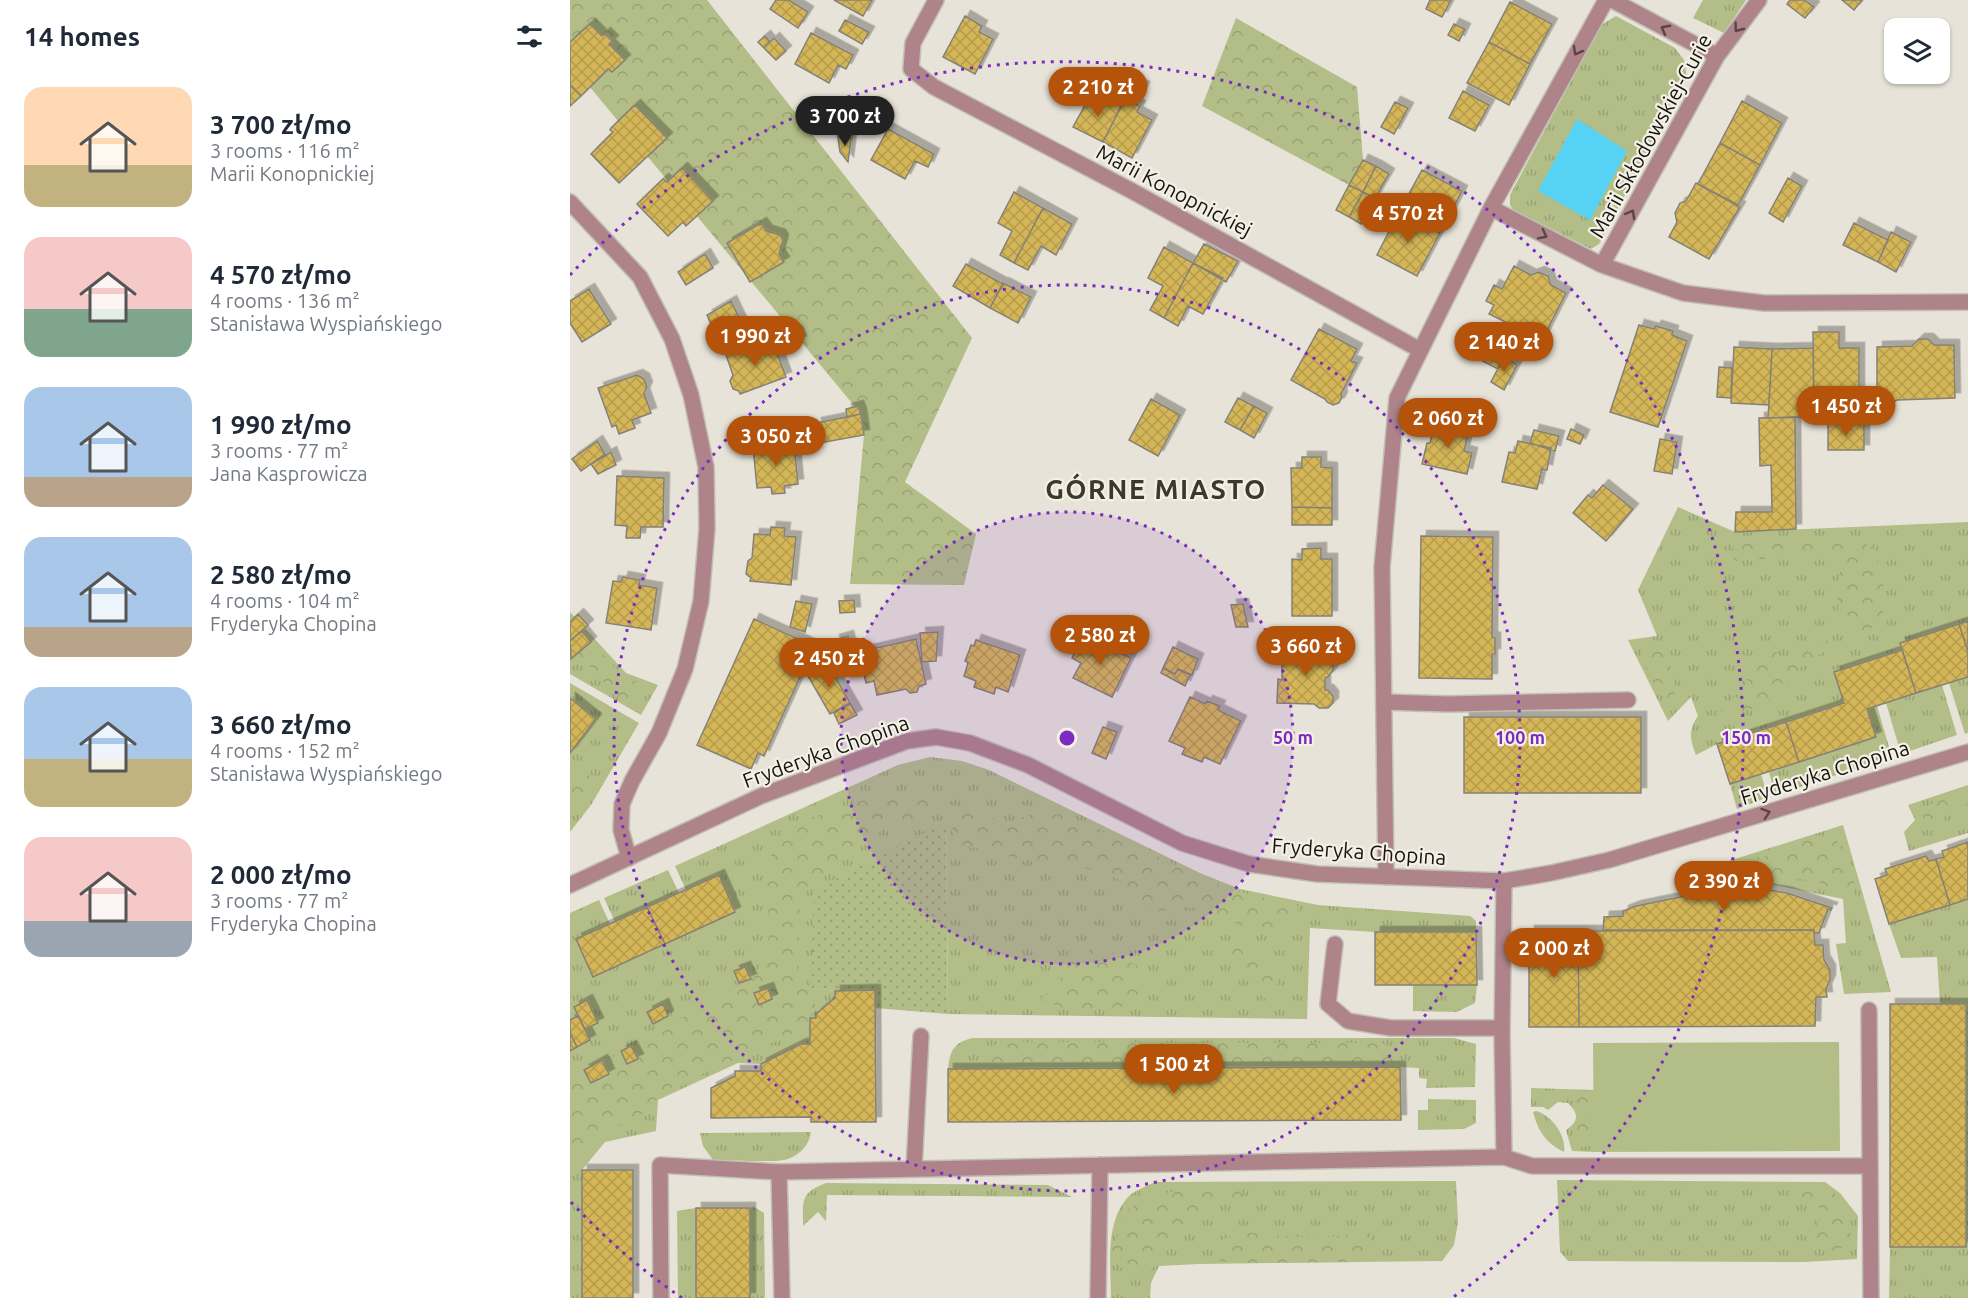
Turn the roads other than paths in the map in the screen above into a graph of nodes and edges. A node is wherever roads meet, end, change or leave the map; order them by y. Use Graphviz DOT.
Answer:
graph roads {
  1 [pos="936,0"];
  2 [pos="1606,0"];
  3 [pos="1611,0"];
  4 [pos="1759,0"];
  5 [pos="1717,56"];
  6 [pos="570,202"];
  7 [pos="1491,208"];
  8 [pos="1602,265"];
  9 [pos="1968,302"];
  10 [pos="1420,350"];
  11 [pos="1628,700"];
  12 [pos="1384,702"];
  13 [pos="1968,752"];
  14 [pos="629,858"];
  15 [pos="1386,878"];
  16 [pos="1504,881"];
  17 [pos="570,885"];
  18 [pos="1335,944"];
  19 [pos="1869,1010"];
  20 [pos="1502,1028"];
  21 [pos="921,1036"];
  22 [pos="1504,1157"];
  23 [pos="1100,1165"];
  24 [pos="1870,1166"];
  25 [pos="914,1169"];
  26 [pos="779,1172"];
  27 [pos="661,1298"];
  28 [pos="782,1298"];
  29 [pos="1098,1298"];
  30 [pos="1871,1298"];
  1 -- 10 [label="street, Marii Konopnickiej"];
  2 -- 7 [label="street, one-way"];
  5 -- 3 [label="street, one-way"];
  4 -- 5 [label="street, Marii Skłodowskiej-Curie, one-way"];
  8 -- 5 [label="street, Marii Skłodowskiej-Curie, one-way"];
  6 -- 14 [label="street"];
  7 -- 8 [label="street, one-way"];
  7 -- 10 [label="street"];
  8 -- 9 [label="street"];
  10 -- 12 [label="street"];
  11 -- 12 [label="street"];
  12 -- 15 [label="street"];
  16 -- 13 [label="street, Fryderyka Chopina, one-way"];
  14 -- 15 [label="street, Fryderyka Chopina"];
  14 -- 17 [label="street, Fryderyka Chopina"];
  15 -- 16 [label="street, Fryderyka Chopina"];
  16 -- 20 [label="street"];
  18 -- 20 [label="street"];
  19 -- 24 [label="street"];
  20 -- 22 [label="street"];
  21 -- 25 [label="street"];
  22 -- 23 [label="street"];
  22 -- 24 [label="street"];
  23 -- 25 [label="street"];
  23 -- 29 [label="street"];
  24 -- 30 [label="street"];
  25 -- 26 [label="street"];
  26 -- 27 [label="street"];
  26 -- 28 [label="street"];
}
